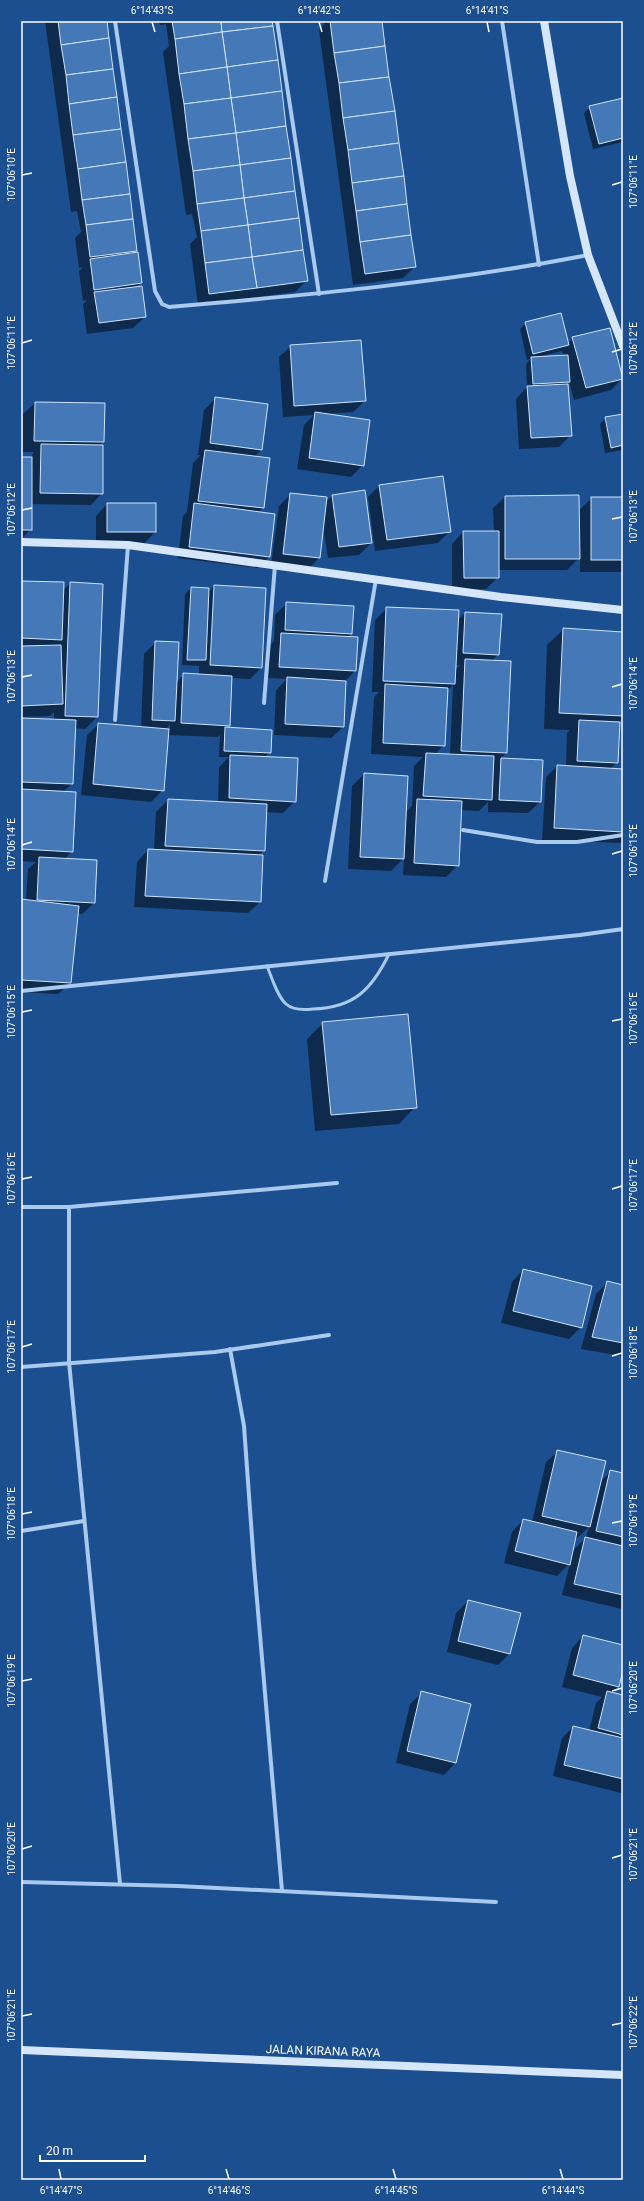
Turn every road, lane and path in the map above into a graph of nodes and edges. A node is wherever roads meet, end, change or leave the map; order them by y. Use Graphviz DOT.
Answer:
graph roads {
  1 [pos="115,21"];
  2 [pos="277,21"];
  3 [pos="502,21"];
  4 [pos="544,21"];
  5 [pos="588,255"];
  6 [pos="539,265"];
  7 [pos="319,294"];
  8 [pos="623,346"];
  9 [pos="21,542"];
  10 [pos="128,545"];
  11 [pos="275,565"];
  12 [pos="376,579"];
  13 [pos="623,610"];
  14 [pos="264,703"];
  15 [pos="115,720"];
  16 [pos="463,830"];
  17 [pos="623,835"];
  18 [pos="325,881"];
  19 [pos="623,929"];
  20 [pos="389,954"];
  21 [pos="267,966"];
  22 [pos="21,991"];
  23 [pos="337,1183"];
  24 [pos="21,1207"];
  25 [pos="69,1207"];
  26 [pos="329,1335"];
  27 [pos="230,1350"];
  28 [pos="69,1362"];
  29 [pos="21,1367"];
  30 [pos="84,1521"];
  31 [pos="21,1531"];
  32 [pos="21,1882"];
  33 [pos="120,1884"];
  34 [pos="282,1891"];
  35 [pos="496,1902"];
  36 [pos="21,2050"];
  37 [pos="623,2076"];
  1 -- 7 [label="street"];
  2 -- 7 [label="street"];
  3 -- 6 [label="street"];
  4 -- 5 [label="street"];
  5 -- 6 [label="street"];
  5 -- 8 [label="street"];
  6 -- 7 [label="street"];
  9 -- 10 [label="street"];
  10 -- 11 [label="street"];
  10 -- 15 [label="street"];
  11 -- 12 [label="street"];
  11 -- 14 [label="street"];
  12 -- 13 [label="street"];
  12 -- 18 [label="street"];
  16 -- 17 [label="street"];
  19 -- 20 [label="street"];
  20 -- 21 [label="street"];
  20 -- 21 [label="lane"];
  21 -- 22 [label="street"];
  23 -- 25 [label="street"];
  24 -- 25 [label="street"];
  25 -- 28 [label="street"];
  26 -- 27 [label="street"];
  27 -- 28 [label="street"];
  27 -- 34 [label="street"];
  28 -- 29 [label="street"];
  28 -- 30 [label="street"];
  30 -- 31 [label="street"];
  30 -- 33 [label="street"];
  32 -- 33 [label="street"];
  33 -- 34 [label="street"];
  34 -- 35 [label="street"];
  36 -- 37 [label="street, JALAN KIRANA RAYA"];
}
